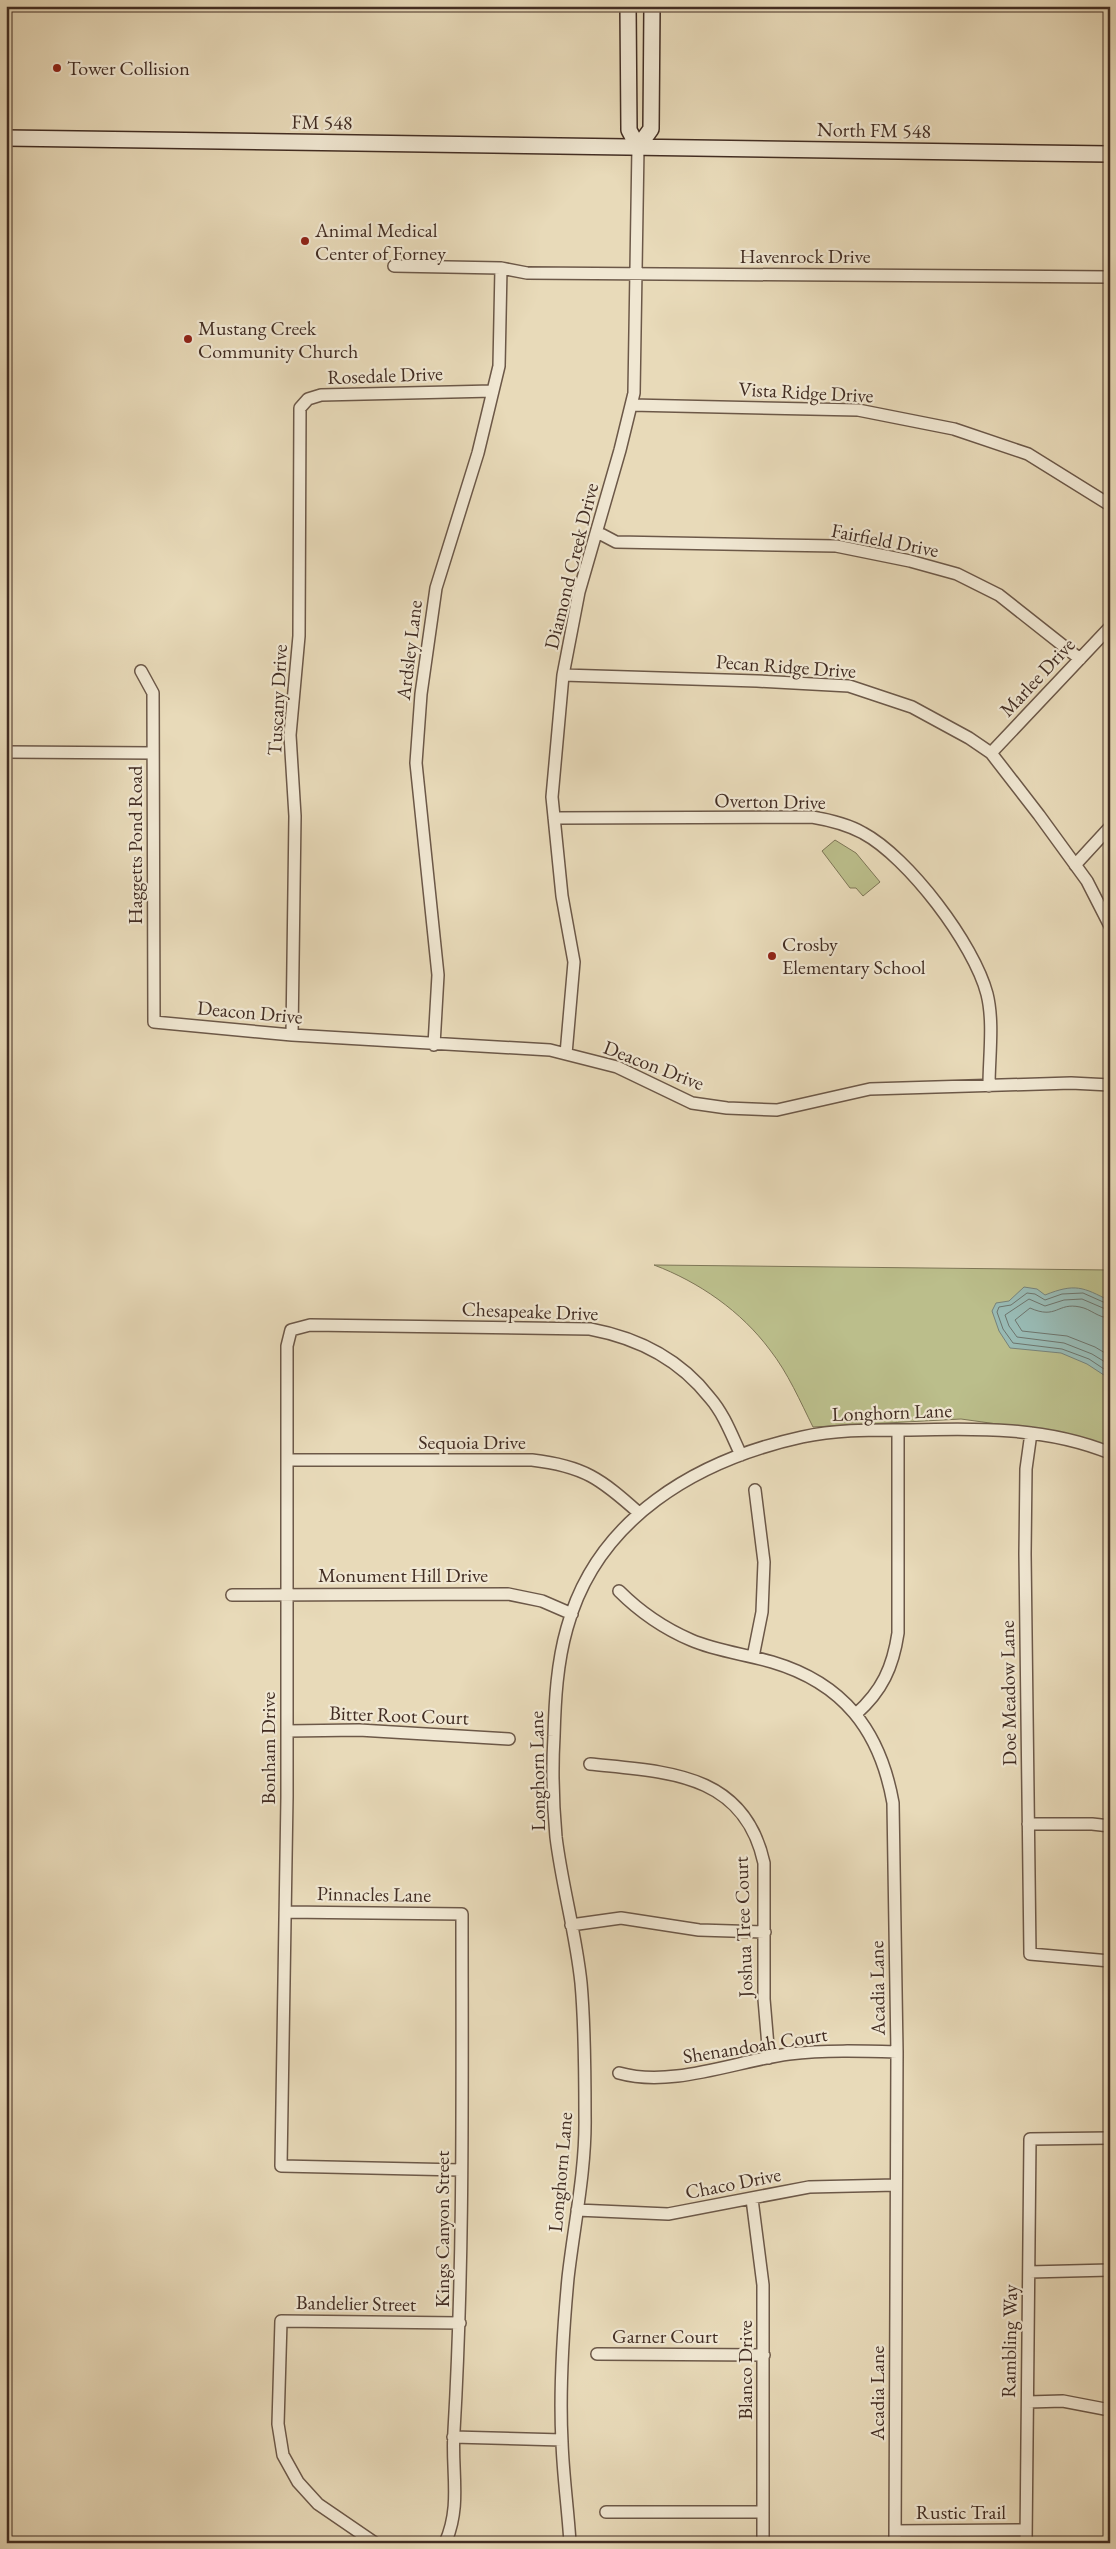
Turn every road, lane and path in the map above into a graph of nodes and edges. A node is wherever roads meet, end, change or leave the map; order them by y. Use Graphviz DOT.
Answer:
graph roads {
  1 [pos="628,6"];
  2 [pos="652,6"];
  3 [pos="6,138"];
  4 [pos="638,147"];
  5 [pos="1110,154"];
  6 [pos="394,266"];
  7 [pos="501,268"];
  8 [pos="636,274"];
  9 [pos="1110,277"];
  10 [pos="493,391"];
  11 [pos="308,399"];
  12 [pos="631,405"];
  13 [pos="1110,505"];
  14 [pos="597,532"];
  15 [pos="1110,627"];
  16 [pos="1080,659"];
  17 [pos="141,670"];
  18 [pos="563,675"];
  19 [pos="6,752"];
  20 [pos="154,753"];
  21 [pos="991,753"];
  22 [pos="554,818"];
  23 [pos="1110,827"];
  24 [pos="1074,864"];
  25 [pos="1110,926"];
  26 [pos="154,1022"];
  27 [pos="292,1035"];
  28 [pos="434,1044"];
  29 [pos="566,1054"];
  30 [pos="1110,1085"];
  31 [pos="989,1086"];
  32 [pos="292,1330"];
  33 [pos="898,1430"];
  34 [pos="1031,1433"];
  35 [pos="1110,1453"];
  36 [pos="742,1455"];
  37 [pos="289,1460"];
  38 [pos="755,1490"];
  39 [pos="638,1513"];
  40 [pos="619,1591"];
  41 [pos="286,1593"];
  42 [pos="232,1595"];
  43 [pos="572,1614"];
  44 [pos="753,1657"];
  45 [pos="856,1714"];
  46 [pos="288,1731"];
  47 [pos="509,1739"];
  48 [pos="590,1764"];
  49 [pos="1028,1824"];
  50 [pos="1110,1826"];
  51 [pos="285,1912"];
  52 [pos="462,1914"];
  53 [pos="571,1925"];
  54 [pos="765,1932"];
  55 [pos="1110,1961"];
  56 [pos="897,2052"];
  57 [pos="769,2058"];
  58 [pos="619,2073"];
  59 [pos="1110,2138"];
  60 [pos="461,2170"];
  61 [pos="896,2185"];
  62 [pos="752,2199"];
  63 [pos="577,2210"];
  64 [pos="1110,2270"];
  65 [pos="1029,2272"];
  66 [pos="460,2323"];
  67 [pos="596,2354"];
  68 [pos="764,2355"];
  69 [pos="1028,2402"];
  70 [pos="1110,2410"];
  71 [pos="453,2437"];
  72 [pos="562,2440"];
  73 [pos="606,2512"];
  74 [pos="763,2512"];
  75 [pos="1026,2530"];
  76 [pos="895,2537"];
  77 [pos="375,2543"];
  78 [pos="445,2543"];
  79 [pos="570,2543"];
  80 [pos="763,2543"];
  81 [pos="1026,2543"];
  1 -- 4 [label="main road"];
  2 -- 4 [label="main road"];
  3 -- 4 [label="main road, FM 548 / FM 548"];
  4 -- 5 [label="main road, North FM 548 / FM 548"];
  4 -- 8 [label="street, Diamond Creek Drive"];
  6 -- 7 [label="street, Havenrock Drive"];
  7 -- 8 [label="street, Havenrock Drive"];
  7 -- 10 [label="street, Ardsley Lane"];
  8 -- 9 [label="street, Havenrock Drive"];
  8 -- 12 [label="street, Diamond Creek Drive"];
  10 -- 11 [label="street, Rosedale Drive"];
  10 -- 28 [label="street, Ardsley Lane"];
  11 -- 27 [label="street, Tuscany Drive"];
  12 -- 13 [label="street, Vista Ridge Drive"];
  12 -- 14 [label="street, Diamond Creek Drive"];
  14 -- 16 [label="street, Fairfield Drive"];
  14 -- 18 [label="street, Diamond Creek Drive"];
  15 -- 16 [label="street, Marlee Drive"];
  16 -- 21 [label="street, Marlee Drive"];
  17 -- 20 [label="street, Haggetts Pond Road"];
  18 -- 21 [label="street, Pecan Ridge Drive"];
  18 -- 22 [label="street, Diamond Creek Drive"];
  19 -- 20 [label="street"];
  20 -- 26 [label="street, Haggetts Pond Road"];
  21 -- 24 [label="street, Pecan Ridge Drive"];
  22 -- 29 [label="street, Diamond Creek Drive"];
  22 -- 31 [label="street, Overton Drive"];
  23 -- 24 [label="street"];
  24 -- 25 [label="street, Pecan Ridge Drive"];
  26 -- 27 [label="street, Deacon Drive"];
  27 -- 28 [label="street, Deacon Drive"];
  28 -- 29 [label="street, Deacon Drive"];
  29 -- 31 [label="street, Deacon Drive"];
  30 -- 31 [label="street, Deacon Drive"];
  32 -- 36 [label="street, Chesapeake Drive"];
  32 -- 37 [label="street, Bonham Drive"];
  33 -- 34 [label="street, Longhorn Lane"];
  33 -- 36 [label="street, Longhorn Lane"];
  33 -- 45 [label="street"];
  34 -- 35 [label="street, Longhorn Lane"];
  34 -- 49 [label="street, Doe Meadow Lane"];
  36 -- 39 [label="street, Longhorn Lane"];
  37 -- 39 [label="street, Sequoia Drive"];
  37 -- 41 [label="street, Bonham Drive"];
  38 -- 44 [label="street"];
  39 -- 43 [label="street, Longhorn Lane"];
  40 -- 44 [label="street, Acadia Lane"];
  41 -- 42 [label="street, Monument Hill Drive"];
  41 -- 43 [label="street, Monument Hill Drive"];
  41 -- 46 [label="street, Bonham Drive"];
  43 -- 53 [label="street, Longhorn Lane"];
  44 -- 45 [label="street, Acadia Lane"];
  45 -- 56 [label="street, Acadia Lane"];
  46 -- 47 [label="street, Bitter Root Court"];
  46 -- 51 [label="street, Bonham Drive"];
  48 -- 54 [label="street, Joshua Tree Court"];
  49 -- 50 [label="street"];
  49 -- 55 [label="street, Doe Meadow Lane"];
  51 -- 52 [label="street, Pinnacles Lane"];
  51 -- 60 [label="street, Bonham Drive"];
  52 -- 60 [label="street, Kings Canyon Street"];
  53 -- 54 [label="street"];
  53 -- 63 [label="street, Longhorn Lane"];
  54 -- 57 [label="street, Joshua Tree Court"];
  56 -- 57 [label="street, Shenandoah Court"];
  56 -- 61 [label="street, Acadia Lane"];
  57 -- 58 [label="street, Shenandoah Court"];
  59 -- 65 [label="street, Rambling Way"];
  60 -- 66 [label="street, Kings Canyon Street"];
  61 -- 62 [label="street, Chaco Drive"];
  61 -- 76 [label="street, Acadia Lane"];
  62 -- 63 [label="street, Chaco Drive"];
  62 -- 68 [label="street, Blanco Drive"];
  63 -- 72 [label="street, Longhorn Lane"];
  64 -- 65 [label="street"];
  65 -- 69 [label="street, Rambling Way"];
  66 -- 71 [label="street, Kings Canyon Street"];
  66 -- 77 [label="street, Bandelier Street"];
  67 -- 68 [label="street, Garner Court"];
  68 -- 74 [label="street, Blanco Drive"];
  69 -- 70 [label="street"];
  69 -- 75 [label="street, Rambling Way"];
  71 -- 72 [label="street"];
  71 -- 78 [label="street, Kings Canyon Street"];
  72 -- 79 [label="street, Longhorn Lane"];
  73 -- 74 [label="street"];
  74 -- 80 [label="street, Blanco Drive"];
  75 -- 76 [label="street, Rustic Trail"];
  75 -- 81 [label="street, Rambling Way"];
}
